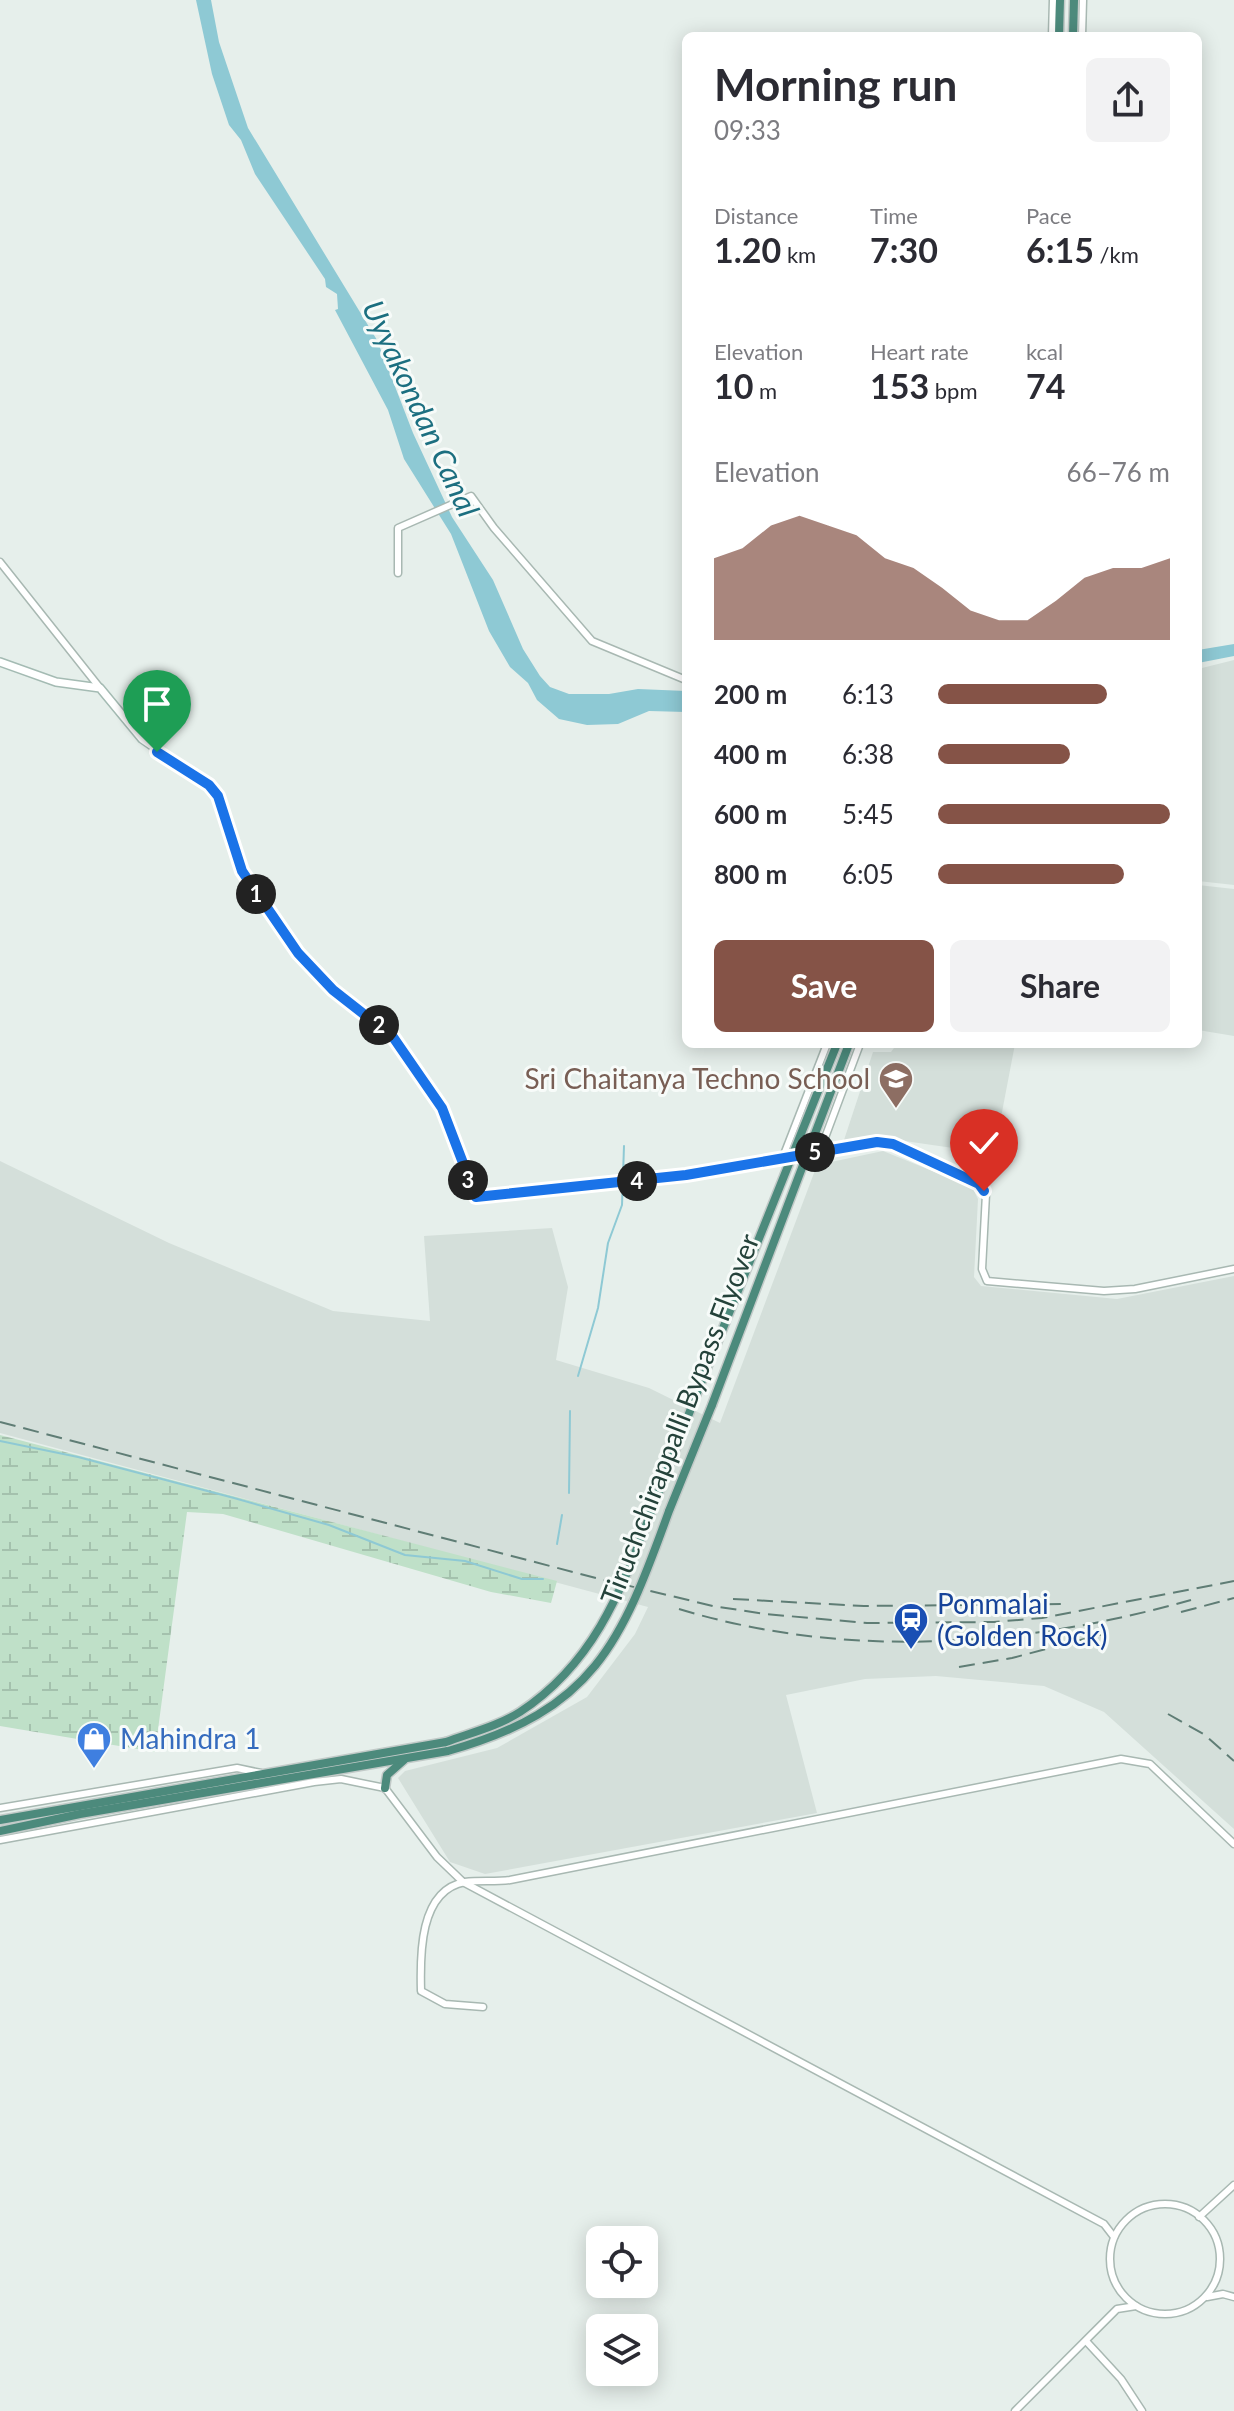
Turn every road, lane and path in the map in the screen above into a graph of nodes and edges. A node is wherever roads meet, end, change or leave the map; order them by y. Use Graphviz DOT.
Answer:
graph roads {
  1 [pos="1053,0"];
  2 [pos="1060,0"];
  3 [pos="1074,0"];
  4 [pos="1083,0"];
  5 [pos="1052,32"];
  6 [pos="1059,32"];
  7 [pos="1073,32"];
  8 [pos="1082,32"];
  9 [pos="0,562"];
  10 [pos="398,573"];
  11 [pos="0,662"];
  12 [pos="682,678"];
  13 [pos="100,688"];
  14 [pos="825,1048"];
  15 [pos="835,1048"];
  16 [pos="847,1048"];
  17 [pos="859,1048"];
  18 [pos="820,1151"];
  19 [pos="783,1157"];
  20 [pos="1234,1269"];
  21 [pos="447,1746"];
  22 [pos="405,1760"];
  23 [pos="265,1773"];
  24 [pos="385,1788"];
  25 [pos="0,1808"];
  26 [pos="0,1820"];
  27 [pos="0,1831"];
  28 [pos="0,1840"];
  29 [pos="1234,1844"];
  30 [pos="463,1882"];
  31 [pos="483,2007"];
  32 [pos="1234,2185"];
  33 [pos="1199,2217"];
  34 [pos="1104,2224"];
  35 [pos="1122,2225"];
  36 [pos="1114,2237"];
  37 [pos="1217,2275"];
  38 [pos="1119,2290"];
  39 [pos="1233,2297"];
  40 [pos="1202,2299"];
  41 [pos="1136,2306"];
  42 [pos="1117,2309"];
  43 [pos="1086,2341"];
  44 [pos="1015,2411"];
  45 [pos="1142,2411"];
  1 -- 5 [label="street"];
  2 -- 6 [label="highway"];
  3 -- 7 [label="highway"];
  4 -- 8 [label="street"];
  9 -- 13 [label="street"];
  10 -- 12 [label="street"];
  11 -- 13 [label="main road"];
  13 -- 19 [label="main road"];
  14 -- 19 [label="street"];
  15 -- 21 [label="highway, Tiruchchirappalli Bypass Flyover, bridge"];
  16 -- 21 [label="highway, Tiruchchirappalli Bypass Flyover, bridge"];
  17 -- 18 [label="street"];
  18 -- 19 [label="main road"];
  18 -- 20 [label="street"];
  21 -- 22 [label="highway, Tiruchchirappalli Bypass Flyover"];
  21 -- 23 [label="highway, Tiruchchirappalli Bypass Flyover"];
  22 -- 24 [label="highway"];
  22 -- 27 [label="highway, Tiruchchirappalli Bypass Flyover"];
  23 -- 25 [label="street"];
  23 -- 26 [label="highway, Tiruchchirappalli Bypass Flyover"];
  24 -- 28 [label="street"];
  24 -- 30 [label="street"];
  29 -- 30 [label="street"];
  30 -- 31 [label="street"];
  30 -- 34 [label="street"];
  32 -- 33 [label="street"];
  33 -- 35 [label="street"];
  33 -- 37 [label="street"];
  34 -- 35 [label="street"];
  34 -- 36 [label="street"];
  35 -- 36 [label="street"];
  36 -- 38 [label="street"];
  37 -- 39 [label="street"];
  37 -- 40 [label="street"];
  38 -- 41 [label="street"];
  38 -- 42 [label="street"];
  39 -- 40 [label="street"];
  40 -- 41 [label="street"];
  41 -- 42 [label="street"];
  42 -- 43 [label="street"];
  43 -- 44 [label="street"];
  43 -- 45 [label="street"];
}
